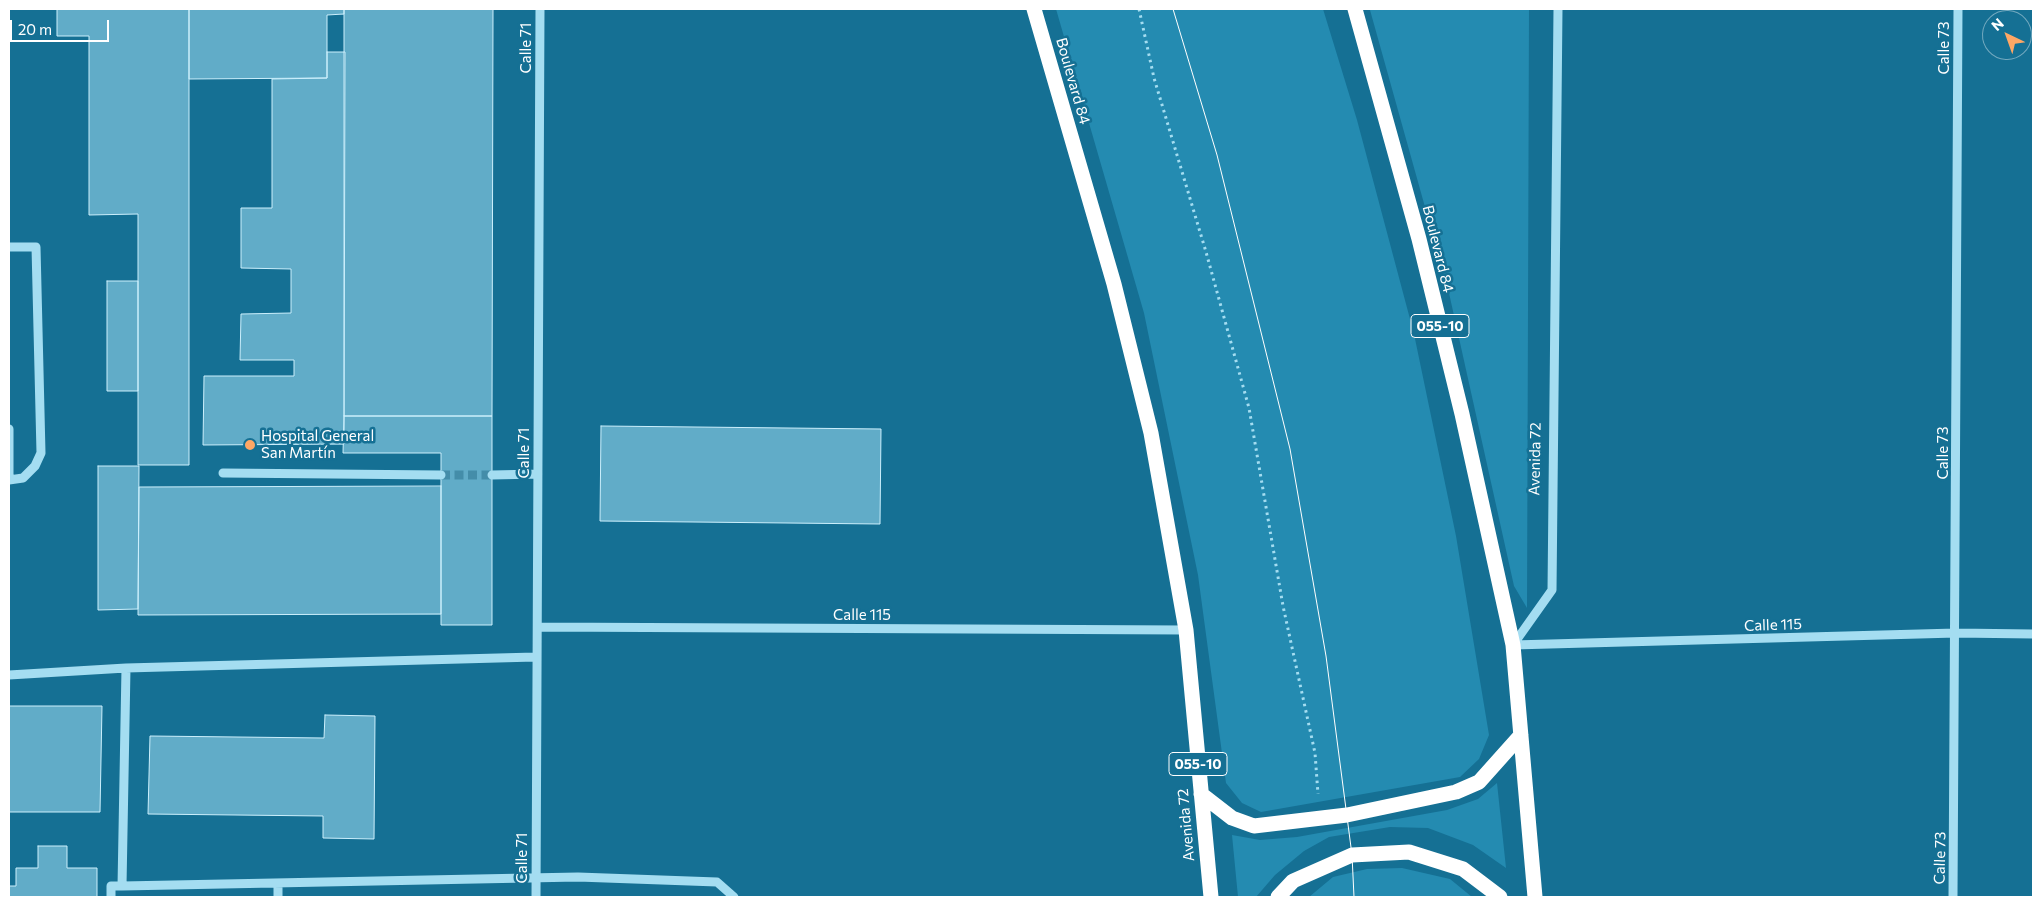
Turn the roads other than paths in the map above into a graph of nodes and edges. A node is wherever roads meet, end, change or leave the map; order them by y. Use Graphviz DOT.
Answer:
graph roads {
  1 [pos="540,9"];
  2 [pos="1034,9"];
  3 [pos="1355,9"];
  4 [pos="1558,9"];
  5 [pos="1958,9"];
  6 [pos="9,247"];
  7 [pos="9,429"];
  8 [pos="223,473"];
  9 [pos="538,474"];
  10 [pos="441,475"];
  11 [pos="492,475"];
  12 [pos="9,480"];
  13 [pos="538,627"];
  14 [pos="1186,630"];
  15 [pos="1956,634"];
  16 [pos="2033,634"];
  17 [pos="1513,645"];
  18 [pos="536,657"];
  19 [pos="126,668"];
  20 [pos="9,675"];
  21 [pos="1521,735"];
  22 [pos="1201,794"];
  23 [pos="535,876"];
  24 [pos="278,883"];
  25 [pos="122,886"];
  26 [pos="111,897"];
  27 [pos="278,897"];
  28 [pos="536,897"];
  29 [pos="734,897"];
  30 [pos="1211,897"];
  31 [pos="1278,897"];
  32 [pos="1500,897"];
  33 [pos="1534,897"];
  34 [pos="1954,897"];
  1 -- 9 [label="street, Calle 71"];
  2 -- 14 [label="highway, Boulevard 84 / 055-10"];
  3 -- 17 [label="highway, Boulevard 84 / 055-10"];
  4 -- 17 [label="street, Avenida 72"];
  5 -- 15 [label="street, Calle 73"];
  6 -- 12 [label="street"];
  7 -- 12 [label="street"];
  8 -- 10 [label="street"];
  9 -- 11 [label="street"];
  9 -- 13 [label="street, Calle 71"];
  13 -- 14 [label="street, Calle 115"];
  13 -- 18 [label="street, Calle 71"];
  14 -- 22 [label="highway, Avenida 72 / 055-10"];
  15 -- 16 [label="street, Calle 115"];
  15 -- 17 [label="street, Calle 115"];
  15 -- 34 [label="street, Calle 73"];
  17 -- 21 [label="highway, 055-10"];
  18 -- 19 [label="street"];
  18 -- 23 [label="street, Calle 71"];
  19 -- 20 [label="street"];
  19 -- 25 [label="street"];
  21 -- 22 [label="highway"];
  21 -- 33 [label="highway, 055-10"];
  22 -- 30 [label="highway, Avenida 72 / 055-10"];
  23 -- 24 [label="street"];
  23 -- 28 [label="street, Calle 71"];
  23 -- 29 [label="street"];
  24 -- 25 [label="street"];
  24 -- 27 [label="street"];
  25 -- 26 [label="street"];
  31 -- 32 [label="highway"];
}
